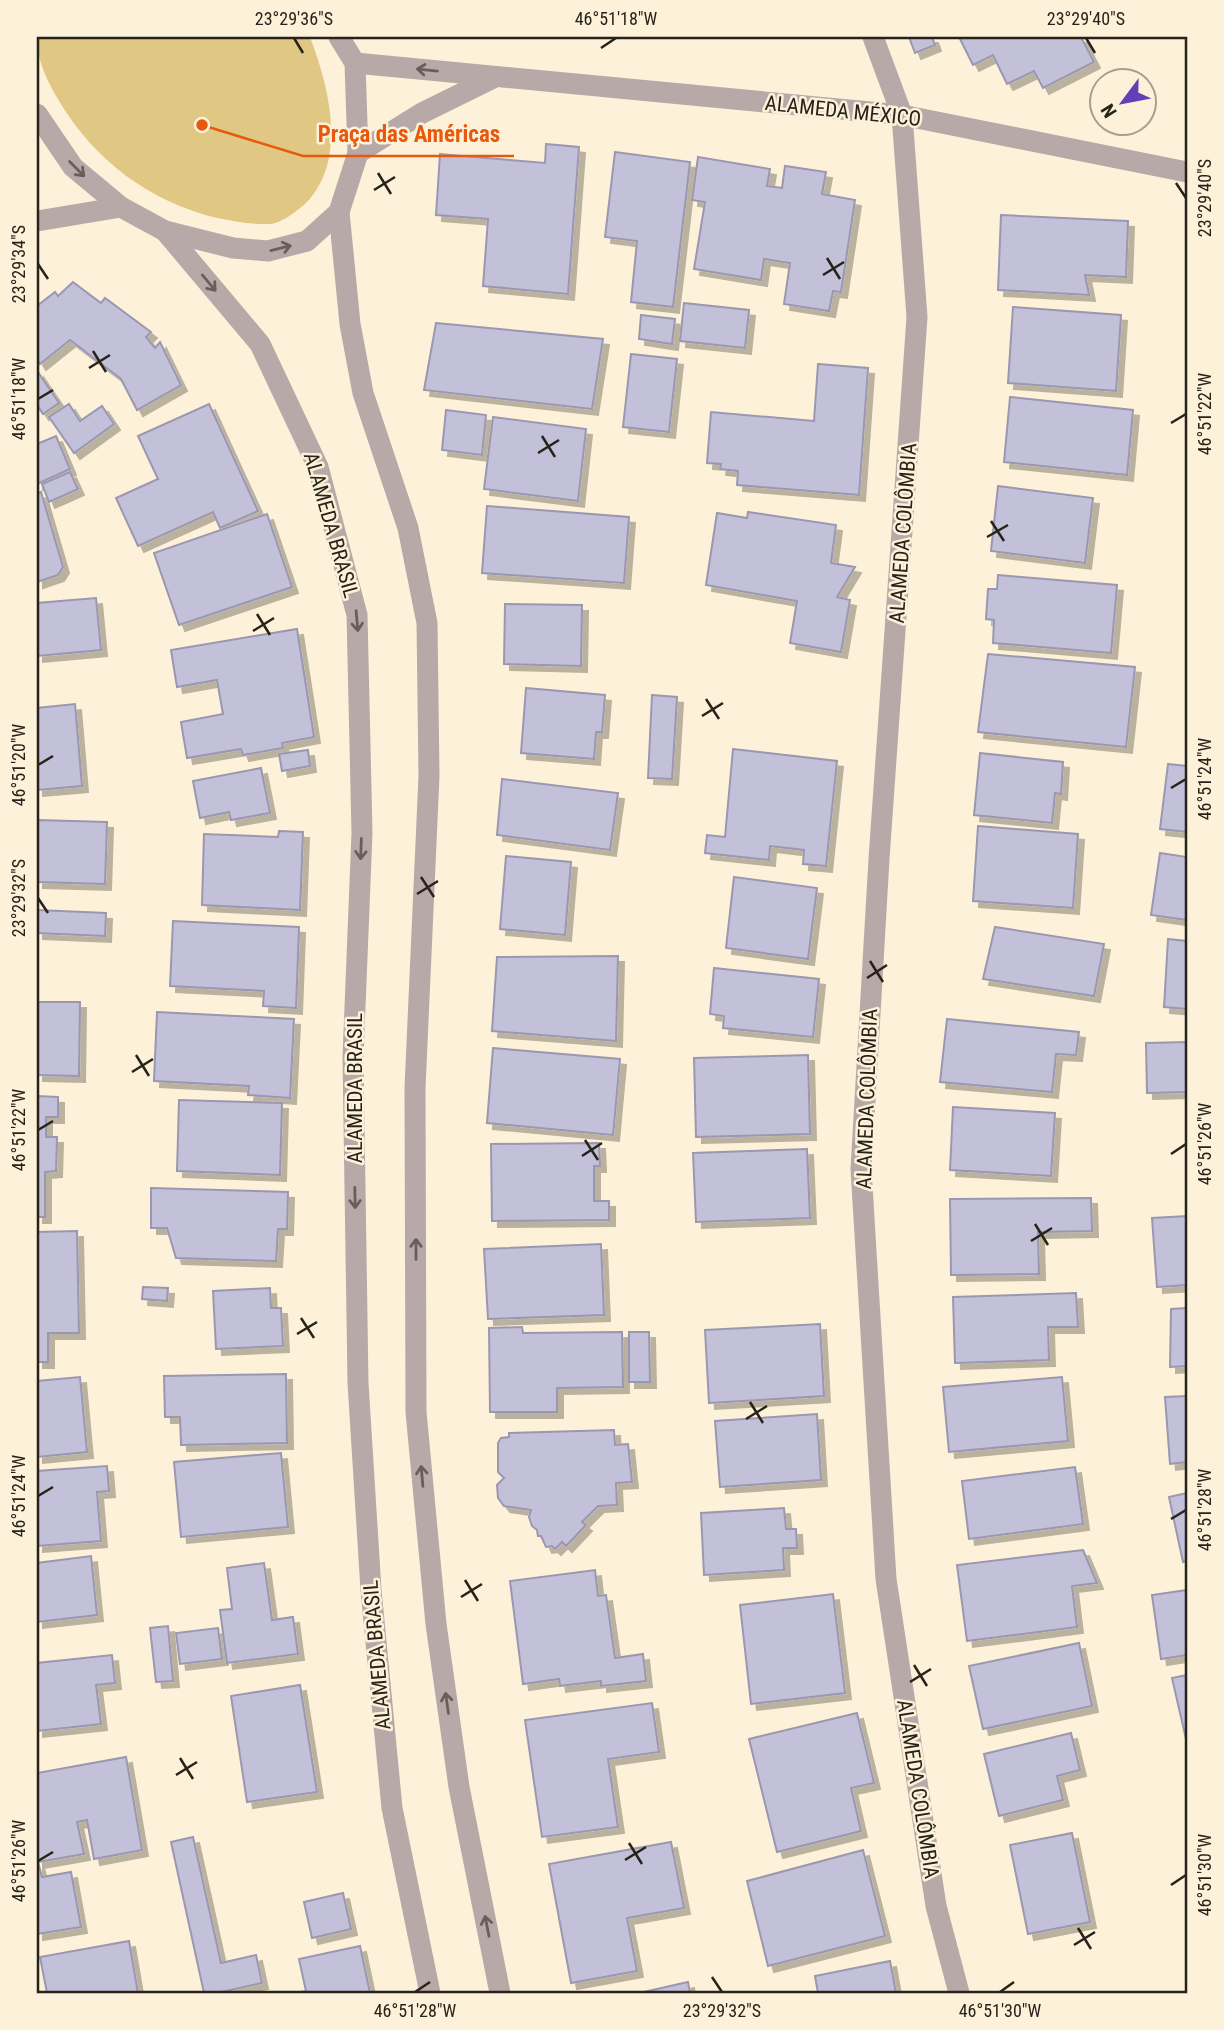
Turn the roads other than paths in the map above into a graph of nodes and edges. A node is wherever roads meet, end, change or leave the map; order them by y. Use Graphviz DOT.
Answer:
graph roads {
  1 [pos="339,37"];
  2 [pos="873,37"];
  3 [pos="355,63"];
  4 [pos="494,77"];
  5 [pos="37,114"];
  6 [pos="902,115"];
  7 [pos="358,153"];
  8 [pos="1187,172"];
  9 [pos="121,207"];
  10 [pos="339,212"];
  11 [pos="37,221"];
  12 [pos="165,231"];
  13 [pos="430,1993"];
  14 [pos="500,1993"];
  15 [pos="959,1993"];
  1 -- 3 [label="street"];
  2 -- 6 [label="street, ALAMEDA COLÔMBIA"];
  4 -- 3 [label="street, ALAMEDA MÉXICO, one-way"];
  3 -- 7 [label="street"];
  4 -- 6 [label="street, ALAMEDA MÉXICO"];
  4 -- 7 [label="street"];
  5 -- 9 [label="street, one-way"];
  6 -- 8 [label="street, ALAMEDA MÉXICO"];
  6 -- 15 [label="street, ALAMEDA COLÔMBIA"];
  7 -- 10 [label="street"];
  9 -- 11 [label="street"];
  9 -- 12 [label="street"];
  12 -- 10 [label="street, one-way"];
  14 -- 10 [label="street, one-way"];
  12 -- 13 [label="street, ALAMEDA BRASIL, one-way"];
}
